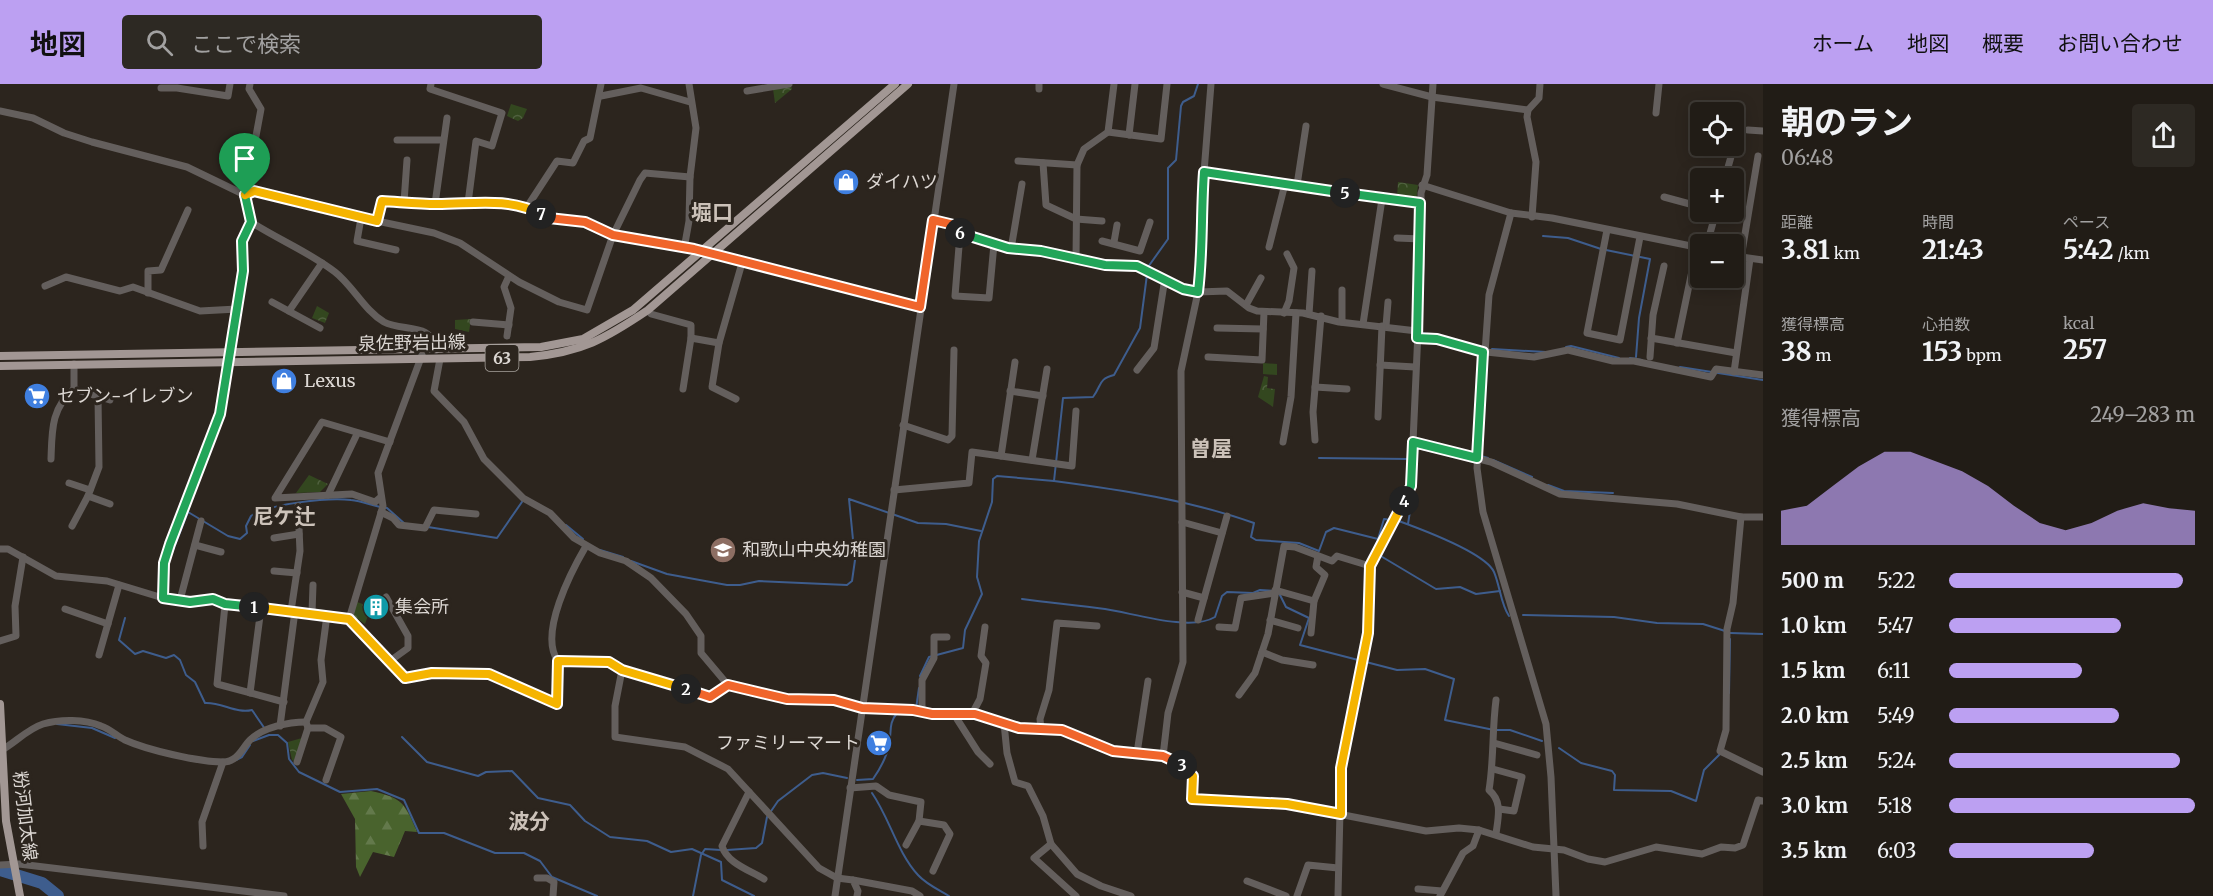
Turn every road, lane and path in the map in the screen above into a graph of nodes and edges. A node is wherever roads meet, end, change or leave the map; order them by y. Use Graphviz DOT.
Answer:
graph roads {
  1 [pos="230,84"];
  2 [pos="250,84"];
  3 [pos="430,84"];
  4 [pos="602,84"];
  5 [pos="689,84"];
  6 [pos="789,84"];
  7 [pos="895,84"];
  8 [pos="908,84"];
  9 [pos="954,84"];
  10 [pos="1114,84"];
  11 [pos="1135,84"];
  12 [pos="1167,84"];
  13 [pos="1211,84"];
  14 [pos="1383,84"];
  15 [pos="1433,84"];
  16 [pos="1540,84"];
  17 [pos="1659,84"];
  18 [pos="161,88"];
  19 [pos="747,90"];
  20 [pos="601,96"];
  21 [pos="1432,96"];
  22 [pos="690,102"];
  23 [pos="1528,110"];
  24 [pos="0,111"];
  25 [pos="1656,113"];
  26 [pos="447,118"];
  27 [pos="1306,126"];
  28 [pos="1748,130"];
  29 [pos="1763,131"];
  30 [pos="1108,132"];
  31 [pos="1129,135"];
  32 [pos="397,140"];
  33 [pos="442,140"];
  34 [pos="1758,156"];
  35 [pos="407,160"];
  36 [pos="1018,161"];
  37 [pos="1043,163"];
  38 [pos="1077,165"];
  39 [pos="1204,172"];
  40 [pos="690,177"];
  41 [pos="1022,184"];
  42 [pos="1285,184"];
  43 [pos="1297,185"];
  44 [pos="1422,185"];
  45 [pos="245,195"];
  46 [pos="1664,197"];
  47 [pos="1382,199"];
  48 [pos="404,202"];
  49 [pos="468,203"];
  50 [pos="1420,203"];
  51 [pos="435,204"];
  52 [pos="1690,204"];
  53 [pos="527,207"];
  54 [pos="188,210"];
  55 [pos="1511,213"];
  56 [pos="1532,217"];
  57 [pos="361,218"];
  58 [pos="1076,219"];
  59 [pos="933,220"];
  60 [pos="377,221"];
  61 [pos="1102,221"];
  62 [pos="251,222"];
  63 [pos="1150,222"];
  64 [pos="1117,225"];
  65 [pos="1607,230"];
  66 [pos="960,234"];
  67 [pos="1743,234"];
  68 [pos="613,235"];
  69 [pos="1640,237"];
  70 [pos="1397,238"];
  71 [pos="1420,239"];
  72 [pos="1102,241"];
  73 [pos="1114,242"];
  74 [pos="994,244"];
  75 [pos="1690,245"];
  76 [pos="1269,247"];
  77 [pos="684,249"];
  78 [pos="1011,249"];
  79 [pos="396,250"];
  80 [pos="1140,250"];
  81 [pos="701,252"];
  82 [pos="1287,254"];
  83 [pos="711,255"];
  84 [pos="1744,258"];
  85 [pos="1076,259"];
  86 [pos="1750,259"];
  87 [pos="1763,260"];
  88 [pos="322,263"];
  89 [pos="742,263"];
  90 [pos="1664,266"];
  91 [pos="1143,269"];
  92 [pos="1312,271"];
  93 [pos="509,276"];
  94 [pos="1165,278"];
  95 [pos="1261,278"];
  96 [pos="45,286"];
  97 [pos="1690,286"];
  98 [pos="1342,290"];
  99 [pos="1198,292"];
  100 [pos="148,293"];
  101 [pos="272,302"];
  102 [pos="1388,302"];
  103 [pos="1246,306"];
  104 [pos="920,307"];
  105 [pos="237,309"];
  106 [pos="648,310"];
  107 [pos="289,311"];
  108 [pos="1264,312"];
  109 [pos="1284,313"];
  110 [pos="1296,313"];
  111 [pos="1309,314"];
  112 [pos="1322,316"];
  113 [pos="473,322"];
  114 [pos="1342,322"];
  115 [pos="1363,324"];
  116 [pos="508,326"];
  117 [pos="1384,326"];
  118 [pos="320,328"];
  119 [pos="1217,328"];
  120 [pos="1263,329"];
  121 [pos="1417,334"];
  122 [pos="507,336"];
  123 [pos="690,338"];
  124 [pos="1652,338"];
  125 [pos="719,343"];
  126 [pos="1677,343"];
  127 [pos="436,350"];
  128 [pos="954,350"];
  129 [pos="1483,352"];
  130 [pos="1737,353"];
  131 [pos="422,355"];
  132 [pos="0,356"];
  133 [pos="1208,357"];
  134 [pos="1650,357"];
  135 [pos="230,358"];
  136 [pos="440,359"];
  137 [pos="1015,362"];
  138 [pos="74,364"];
  139 [pos="1380,365"];
  140 [pos="0,366"];
  141 [pos="1415,367"];
  142 [pos="1047,369"];
  143 [pos="1137,370"];
  144 [pos="1734,372"];
  145 [pos="1763,375"];
  146 [pos="1316,387"];
  147 [pos="74,389"];
  148 [pos="683,389"];
  149 [pos="1347,389"];
  150 [pos="1010,391"];
  151 [pos="98,396"];
  152 [pos="1043,396"];
  153 [pos="736,399"];
  154 [pos="110,400"];
  155 [pos="1076,411"];
  156 [pos="1378,417"];
  157 [pos="903,425"];
  158 [pos="357,434"];
  159 [pos="1315,440"];
  160 [pos="390,442"];
  161 [pos="1283,442"];
  162 [pos="1413,442"];
  163 [pos="1000,456"];
  164 [pos="1477,458"];
  165 [pos="51,459"];
  166 [pos="1032,460"];
  167 [pos="69,483"];
  168 [pos="894,490"];
  169 [pos="89,493"];
  170 [pos="328,495"];
  171 [pos="381,496"];
  172 [pos="110,504"];
  173 [pos="298,506"];
  174 [pos="381,512"];
  175 [pos="476,514"];
  176 [pos="1227,516"];
  177 [pos="1741,517"];
  178 [pos="1763,517"];
  179 [pos="201,521"];
  180 [pos="1182,522"];
  181 [pos="72,526"];
  182 [pos="1222,533"];
  183 [pos="299,534"];
  184 [pos="274,538"];
  185 [pos="195,545"];
  186 [pos="586,546"];
  187 [pos="0,549"];
  188 [pos="221,552"];
  189 [pos="1318,556"];
  190 [pos="23,557"];
  191 [pos="1370,566"];
  192 [pos="274,571"];
  193 [pos="297,573"];
  194 [pos="119,585"];
  195 [pos="313,585"];
  196 [pos="1182,592"];
  197 [pos="1275,592"];
  198 [pos="386,597"];
  199 [pos="163,598"];
  200 [pos="1204,598"];
  201 [pos="180,600"];
  202 [pos="1314,601"];
  203 [pos="225,604"];
  204 [pos="261,608"];
  205 [pos="65,609"];
  206 [pos="293,611"];
  207 [pos="312,613"];
  208 [pos="327,615"];
  209 [pos="349,619"];
  210 [pos="1198,620"];
  211 [pos="1270,620"];
  212 [pos="108,624"];
  213 [pos="1097,626"];
  214 [pos="985,627"];
  215 [pos="1219,627"];
  216 [pos="1298,628"];
  217 [pos="1311,633"];
  218 [pos="947,637"];
  219 [pos="0,641"];
  220 [pos="1262,652"];
  221 [pos="99,655"];
  222 [pos="390,661"];
  223 [pos="558,661"];
  224 [pos="1313,665"];
  225 [pos="622,670"];
  226 [pos="1148,681"];
  227 [pos="728,685"];
  228 [pos="250,693"];
  229 [pos="1239,695"];
  230 [pos="1496,700"];
  231 [pos="284,702"];
  232 [pos="0,704"];
  233 [pos="862,708"];
  234 [pos="918,711"];
  235 [pos="957,714"];
  236 [pos="972,714"];
  237 [pos="1004,723"];
  238 [pos="307,725"];
  239 [pos="280,726"];
  240 [pos="1041,729"];
  241 [pos="1494,743"];
  242 [pos="1,751"];
  243 [pos="1137,753"];
  244 [pos="1537,754"];
  245 [pos="1163,756"];
  246 [pos="223,762"];
  247 [pos="297,762"];
  248 [pos="990,764"];
  249 [pos="1493,769"];
  250 [pos="1763,772"];
  251 [pos="326,780"];
  252 [pos="850,788"];
  253 [pos="748,792"];
  254 [pos="1763,801"];
  255 [pos="1499,809"];
  256 [pos="1341,814"];
  257 [pos="919,821"];
  258 [pos="1479,830"];
  259 [pos="1496,834"];
  260 [pos="1051,844"];
  261 [pos="906,845"];
  262 [pos="203,846"];
  263 [pos="1554,849"];
  264 [pos="0,864"];
  265 [pos="15,866"];
  266 [pos="1338,868"];
  267 [pos="933,871"];
  268 [pos="537,878"];
  269 [pos="837,878"];
  270 [pos="764,879"];
  271 [pos="853,880"];
  272 [pos="1247,881"];
  273 [pos="891,888"];
  274 [pos="1418,889"];
  275 [pos="1441,894"];
  276 [pos="20,896"];
  277 [pos="284,896"];
  278 [pos="553,896"];
  279 [pos="835,896"];
  280 [pos="857,896"];
  281 [pos="890,896"];
  282 [pos="920,896"];
  283 [pos="1076,896"];
  284 [pos="1131,896"];
  285 [pos="1286,896"];
  286 [pos="1297,896"];
  287 [pos="1338,896"];
  288 [pos="1556,896"];
  1 -- 18 [label="street"];
  2 -- 45 [label="street"];
  3 -- 49 [label="street"];
  4 -- 20 [label="street"];
  5 -- 22 [label="street"];
  6 -- 19 [label="street"];
  7 -- 81 [label="main road, 泉佐野岩出線 / 63"];
  8 -- 83 [label="main road, 泉佐野岩出線 / 63"];
  9 -- 59 [label="street"];
  10 -- 30 [label="street"];
  11 -- 31 [label="street"];
  12 -- 31 [label="street"];
  13 -- 39 [label="street"];
  14 -- 21 [label="street"];
  15 -- 21 [label="street"];
  16 -- 23 [label="street"];
  17 -- 25 [label="street"];
  20 -- 22 [label="street"];
  20 -- 53 [label="street"];
  21 -- 23 [label="street"];
  21 -- 44 [label="street"];
  22 -- 40 [label="street"];
  23 -- 56 [label="street"];
  24 -- 45 [label="street"];
  26 -- 33 [label="street"];
  27 -- 43 [label="street"];
  28 -- 29 [label="street"];
  30 -- 31 [label="street"];
  30 -- 38 [label="street"];
  32 -- 33 [label="street"];
  33 -- 51 [label="street"];
  34 -- 67 [label="street"];
  35 -- 48 [label="street"];
  36 -- 37 [label="street"];
  37 -- 38 [label="street"];
  37 -- 58 [label="street"];
  38 -- 58 [label="street"];
  39 -- 42 [label="street"];
  39 -- 99 [label="street"];
  40 -- 68 [label="street"];
  40 -- 77 [label="street"];
  41 -- 78 [label="street"];
  42 -- 43 [label="street"];
  42 -- 76 [label="street"];
  43 -- 47 [label="street"];
  44 -- 50 [label="street"];
  44 -- 55 [label="street"];
  45 -- 57 [label="street"];
  45 -- 62 [label="street"];
  46 -- 52 [label="street"];
  47 -- 50 [label="street"];
  47 -- 115 [label="street"];
  48 -- 51 [label="street"];
  48 -- 60 [label="street"];
  49 -- 51 [label="street"];
  49 -- 53 [label="street"];
  50 -- 71 [label="street"];
  53 -- 68 [label="street"];
  54 -- 100 [label="street"];
  55 -- 56 [label="street"];
  55 -- 129 [label="street"];
  56 -- 65 [label="street"];
  57 -- 60 [label="street"];
  57 -- 79 [label="street"];
  58 -- 61 [label="street"];
  58 -- 85 [label="street"];
  59 -- 66 [label="street"];
  59 -- 104 [label="street"];
  60 -- 93 [label="street"];
  62 -- 88 [label="street"];
  62 -- 105 [label="street"];
  63 -- 80 [label="street"];
  64 -- 73 [label="street"];
  65 -- 69 [label="street"];
  65 -- 69 [label="street"];
  66 -- 74 [label="street"];
  66 -- 74 [label="street"];
  68 -- 77 [label="street"];
  68 -- 93 [label="street"];
  69 -- 75 [label="street"];
  70 -- 71 [label="street"];
  71 -- 121 [label="street"];
  72 -- 73 [label="street"];
  73 -- 80 [label="street"];
  74 -- 78 [label="street"];
  77 -- 81 [label="street"];
  78 -- 85 [label="street"];
  80 -- 91 [label="street"];
  81 -- 83 [label="street"];
  81 -- 127 [label="main road, 泉佐野岩出線 / 63"];
  82 -- 109 [label="street"];
  83 -- 89 [label="street"];
  83 -- 106 [label="main road, 泉佐野岩出線 / 63"];
  84 -- 86 [label="street"];
  85 -- 91 [label="street"];
  86 -- 87 [label="street"];
  86 -- 130 [label="street"];
  88 -- 107 [label="street"];
  88 -- 127 [label="street"];
  89 -- 104 [label="street"];
  89 -- 125 [label="street"];
  90 -- 124 [label="street"];
  91 -- 94 [label="street"];
  92 -- 111 [label="street"];
  93 -- 116 [label="street"];
  94 -- 99 [label="street"];
  94 -- 143 [label="street"];
  95 -- 103 [label="street"];
  96 -- 100 [label="street"];
  97 -- 126 [label="street"];
  98 -- 114 [label="street"];
  99 -- 103 [label="street"];
  99 -- 180 [label="street"];
  100 -- 105 [label="street"];
  101 -- 107 [label="street"];
  102 -- 117 [label="street"];
  103 -- 108 [label="street"];
  104 -- 157 [label="street"];
  105 -- 135 [label="street"];
  106 -- 123 [label="street"];
  106 -- 136 [label="main road, 泉佐野岩出線 / 63"];
  107 -- 118 [label="street"];
  108 -- 109 [label="street"];
  108 -- 120 [label="street"];
  109 -- 110 [label="street"];
  110 -- 111 [label="street"];
  110 -- 161 [label="street"];
  111 -- 112 [label="street"];
  112 -- 114 [label="street"];
  112 -- 146 [label="street"];
  113 -- 116 [label="street"];
  114 -- 115 [label="street"];
  115 -- 117 [label="street"];
  116 -- 122 [label="street"];
  117 -- 121 [label="street"];
  117 -- 139 [label="street"];
  119 -- 120 [label="street"];
  120 -- 133 [label="street"];
  121 -- 129 [label="street"];
  121 -- 141 [label="street"];
  123 -- 125 [label="street"];
  123 -- 148 [label="street"];
  124 -- 126 [label="street"];
  124 -- 134 [label="street"];
  125 -- 153 [label="street"];
  126 -- 130 [label="street"];
  127 -- 131 [label="main road, 泉佐野岩出線 / 63"];
  128 -- 157 [label="street"];
  129 -- 144 [label="street"];
  129 -- 164 [label="street"];
  130 -- 144 [label="street"];
  131 -- 135 [label="main road, 泉佐野岩出線 / 63"];
  131 -- 136 [label="main road, 泉佐野岩出線 / 63"];
  131 -- 160 [label="street"];
  132 -- 135 [label="main road, 泉佐野岩出線 / 63"];
  135 -- 138 [label="main road, 泉佐野岩出線 / 63"];
  135 -- 199 [label="street"];
  136 -- 186 [label="street"];
  137 -- 150 [label="street"];
  138 -- 140 [label="main road, 泉佐野岩出線 / 63"];
  138 -- 147 [label="street"];
  139 -- 141 [label="street"];
  139 -- 156 [label="street"];
  141 -- 162 [label="street"];
  142 -- 152 [label="street"];
  144 -- 145 [label="street"];
  146 -- 149 [label="street"];
  146 -- 159 [label="street"];
  147 -- 151 [label="street"];
  147 -- 165 [label="street"];
  150 -- 152 [label="street"];
  150 -- 163 [label="street"];
  151 -- 154 [label="street"];
  151 -- 169 [label="street"];
  152 -- 166 [label="street"];
  155 -- 166 [label="street"];
  157 -- 168 [label="street"];
  158 -- 160 [label="street"];
  158 -- 170 [label="street"];
  158 -- 170 [label="street"];
  160 -- 171 [label="street"];
  162 -- 164 [label="street"];
  162 -- 191 [label="street"];
  163 -- 166 [label="street"];
  163 -- 168 [label="street"];
  164 -- 177 [label="street"];
  164 -- 263 [label="street"];
  167 -- 169 [label="street"];
  168 -- 233 [label="street"];
  169 -- 172 [label="street"];
  169 -- 181 [label="street"];
  170 -- 171 [label="street"];
  171 -- 174 [label="street"];
  173 -- 183 [label="street"];
  174 -- 175 [label="street"];
  174 -- 209 [label="street"];
  176 -- 182 [label="street"];
  177 -- 178 [label="street"];
  177 -- 250 [label="street"];
  179 -- 185 [label="street"];
  180 -- 182 [label="street"];
  180 -- 196 [label="street"];
  182 -- 200 [label="street"];
  183 -- 184 [label="street"];
  183 -- 193 [label="street"];
  185 -- 188 [label="street"];
  185 -- 201 [label="street"];
  186 -- 223 [label="street"];
  186 -- 227 [label="street"];
  187 -- 190 [label="street"];
  189 -- 191 [label="street"];
  189 -- 197 [label="street"];
  189 -- 202 [label="street"];
  190 -- 194 [label="street"];
  190 -- 219 [label="street"];
  191 -- 256 [label="street"];
  192 -- 193 [label="street"];
  193 -- 206 [label="street"];
  194 -- 199 [label="street"];
  194 -- 212 [label="street"];
  195 -- 207 [label="street"];
  196 -- 200 [label="street"];
  196 -- 245 [label="street"];
  197 -- 202 [label="street"];
  197 -- 211 [label="street"];
  197 -- 215 [label="street"];
  198 -- 222 [label="street"];
  199 -- 201 [label="street"];
  200 -- 210 [label="street"];
  201 -- 203 [label="street"];
  202 -- 217 [label="street"];
  203 -- 204 [label="street"];
  203 -- 228 [label="street"];
  204 -- 206 [label="street"];
  204 -- 228 [label="street"];
  205 -- 212 [label="street"];
  206 -- 207 [label="street"];
  206 -- 231 [label="street"];
  207 -- 208 [label="street"];
  208 -- 209 [label="street"];
  208 -- 238 [label="street"];
  209 -- 222 [label="street"];
  211 -- 216 [label="street"];
  211 -- 220 [label="street"];
  212 -- 221 [label="street"];
  213 -- 240 [label="street"];
  214 -- 236 [label="street"];
  218 -- 234 [label="street"];
  220 -- 224 [label="street"];
  220 -- 229 [label="street"];
  222 -- 223 [label="street"];
  223 -- 225 [label="street"];
  225 -- 227 [label="street"];
  225 -- 253 [label="street"];
  226 -- 243 [label="street"];
  227 -- 233 [label="street"];
  228 -- 231 [label="street"];
  230 -- 241 [label="street"];
  231 -- 239 [label="street"];
  232 -- 242 [label="main road, 粉河加太線"];
  233 -- 234 [label="street"];
  233 -- 252 [label="street"];
  234 -- 235 [label="street"];
  235 -- 236 [label="street"];
  235 -- 248 [label="street"];
  236 -- 237 [label="street"];
  237 -- 240 [label="street"];
  237 -- 260 [label="street"];
  238 -- 239 [label="street"];
  238 -- 247 [label="street"];
  238 -- 251 [label="street"];
  239 -- 246 [label="street"];
  240 -- 243 [label="street"];
  241 -- 244 [label="street"];
  241 -- 249 [label="street"];
  242 -- 246 [label="street"];
  242 -- 265 [label="main road, 粉河加太線"];
  243 -- 245 [label="street"];
  245 -- 256 [label="street"];
  246 -- 262 [label="street"];
  249 -- 255 [label="street"];
  249 -- 255 [label="street"];
  252 -- 257 [label="street"];
  252 -- 269 [label="street"];
  253 -- 269 [label="street"];
  253 -- 270 [label="street"];
  254 -- 263 [label="street"];
  255 -- 259 [label="street"];
  256 -- 258 [label="street"];
  256 -- 266 [label="street"];
  257 -- 261 [label="street"];
  257 -- 267 [label="street"];
  258 -- 259 [label="street"];
  258 -- 275 [label="street"];
  259 -- 263 [label="street"];
  260 -- 283 [label="street"];
  260 -- 284 [label="street"];
  263 -- 288 [label="street"];
  264 -- 265 [label="street"];
  265 -- 276 [label="main road, 粉河加太線"];
  265 -- 277 [label="street"];
  266 -- 286 [label="street"];
  266 -- 287 [label="street"];
  268 -- 278 [label="street"];
  269 -- 271 [label="street"];
  269 -- 279 [label="street"];
  271 -- 273 [label="street"];
  271 -- 280 [label="street"];
  272 -- 285 [label="street"];
  273 -- 281 [label="street"];
  273 -- 282 [label="street"];
  274 -- 275 [label="street"];
}
